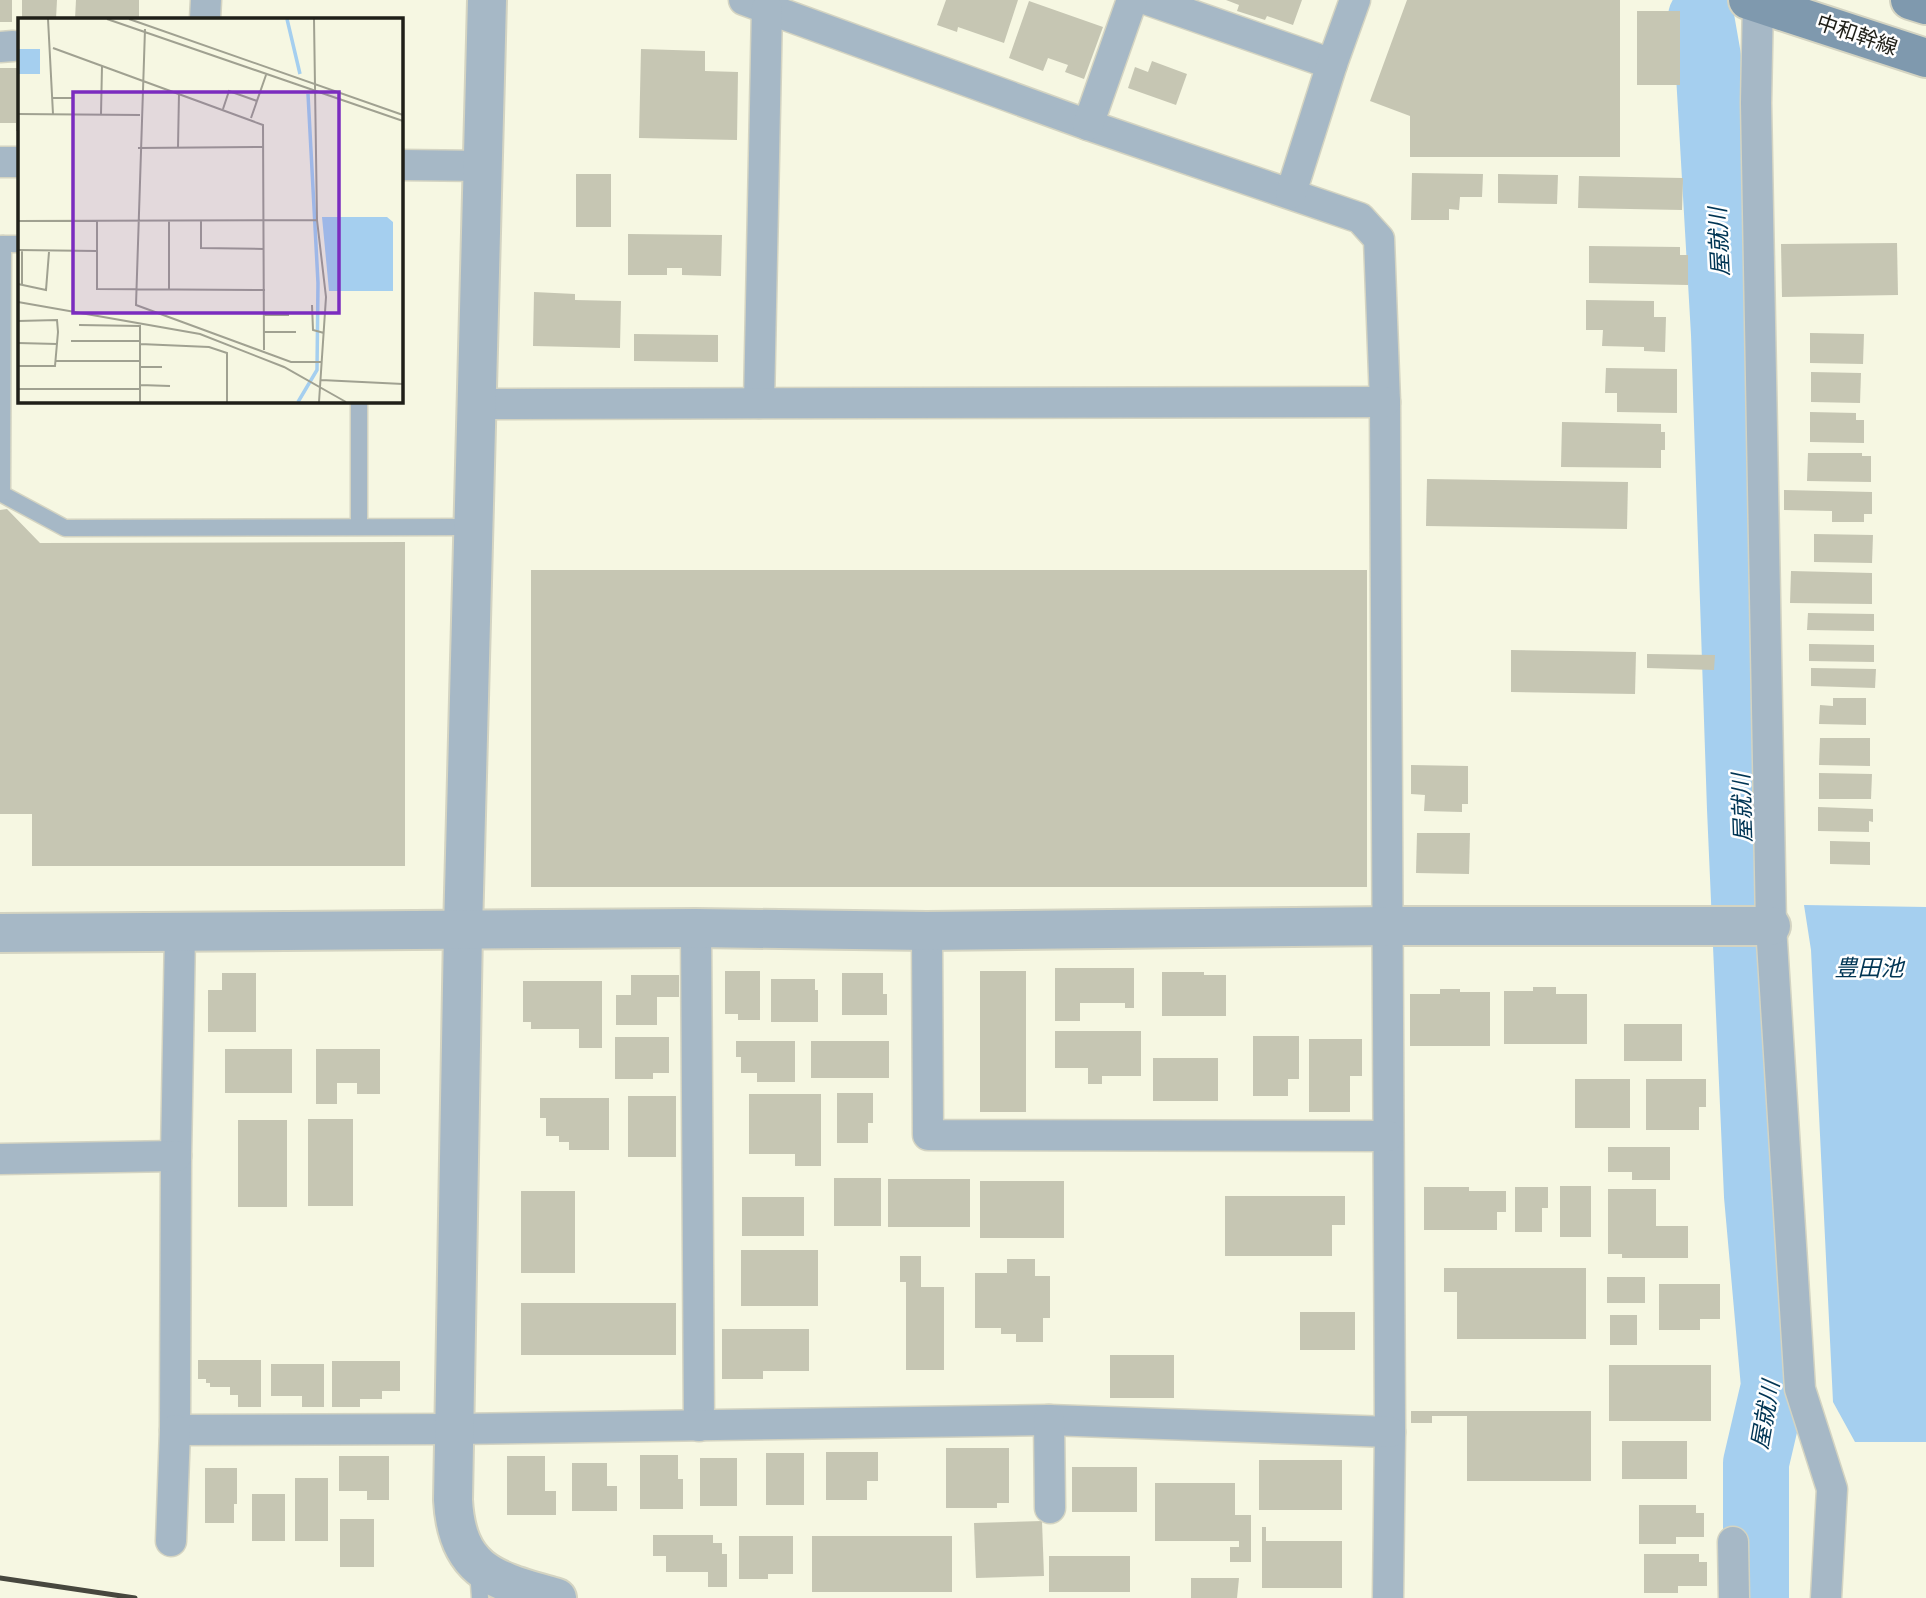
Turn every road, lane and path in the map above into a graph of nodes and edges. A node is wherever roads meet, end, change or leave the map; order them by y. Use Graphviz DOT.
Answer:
graph roads {
  1 [pos="206,0"];
  2 [pos="487,0"];
  3 [pos="1132,0"];
  4 [pos="1147,0"];
  5 [pos="1355,0"];
  6 [pos="1910,0"];
  7 [pos="1754,1"];
  8 [pos="755,4"];
  9 [pos="1926,5"];
  10 [pos="205,18"];
  11 [pos="1926,58"];
  12 [pos="1332,64"];
  13 [pos="1088,125"];
  14 [pos="0,162"];
  15 [pos="18,162"];
  16 [pos="402,165"];
  17 [pos="484,166"];
  18 [pos="1291,193"];
  19 [pos="7,244"];
  20 [pos="359,402"];
  21 [pos="759,402"];
  22 [pos="1385,402"];
  23 [pos="477,404"];
  24 [pos="1,493"];
  25 [pos="359,526"];
  26 [pos="474,527"];
  27 [pos="1389,926"];
  28 [pos="1771,926"];
  29 [pos="696,928"];
  30 [pos="927,930"];
  31 [pos="463,931"];
  32 [pos="0,933"];
  33 [pos="180,933"];
  34 [pos="1388,1136"];
  35 [pos="176,1156"];
  36 [pos="0,1159"];
  37 [pos="1049,1419"];
  38 [pos="699,1426"];
  39 [pos="454,1429"];
  40 [pos="175,1430"];
  41 [pos="1390,1433"];
  42 [pos="1049,1508"];
  43 [pos="172,1541"];
  44 [pos="1733,1542"];
  45 [pos="479,1583"];
  46 [pos="557,1598"];
  47 [pos="1388,1598"];
  48 [pos="1734,1598"];
  49 [pos="1826,1598"];
  1 -- 10 [label="street"];
  2 -- 17 [label="street"];
  3 -- 13 [label="street"];
  4 -- 12 [label="street"];
  5 -- 12 [label="street"];
  6 -- 9 [label="main road"];
  7 -- 11 [label="main road, 中和幹線"];
  7 -- 28 [label="street"];
  8 -- 13 [label="street"];
  8 -- 21 [label="street"];
  12 -- 18 [label="street"];
  13 -- 18 [label="street"];
  14 -- 15 [label="street"];
  16 -- 17 [label="street"];
  17 -- 23 [label="street"];
  18 -- 22 [label="street"];
  19 -- 24 [label="lane"];
  20 -- 25 [label="lane"];
  21 -- 22 [label="street"];
  21 -- 23 [label="street"];
  22 -- 27 [label="street"];
  23 -- 26 [label="street"];
  24 -- 25 [label="lane"];
  25 -- 26 [label="lane"];
  26 -- 31 [label="street"];
  27 -- 28 [label="street"];
  27 -- 30 [label="street"];
  27 -- 34 [label="street"];
  28 -- 49 [label="street"];
  29 -- 30 [label="street"];
  29 -- 31 [label="street"];
  29 -- 38 [label="street"];
  30 -- 34 [label="street"];
  31 -- 33 [label="street"];
  31 -- 39 [label="street"];
  32 -- 33 [label="street"];
  33 -- 35 [label="street"];
  34 -- 41 [label="street"];
  35 -- 36 [label="street"];
  35 -- 40 [label="street"];
  37 -- 38 [label="street"];
  37 -- 41 [label="street"];
  37 -- 42 [label="street"];
  38 -- 39 [label="street"];
  39 -- 40 [label="street"];
  39 -- 45 [label="street"];
  40 -- 43 [label="street"];
  41 -- 47 [label="street"];
  44 -- 48 [label="street"];
  45 -- 46 [label="street"];
}
